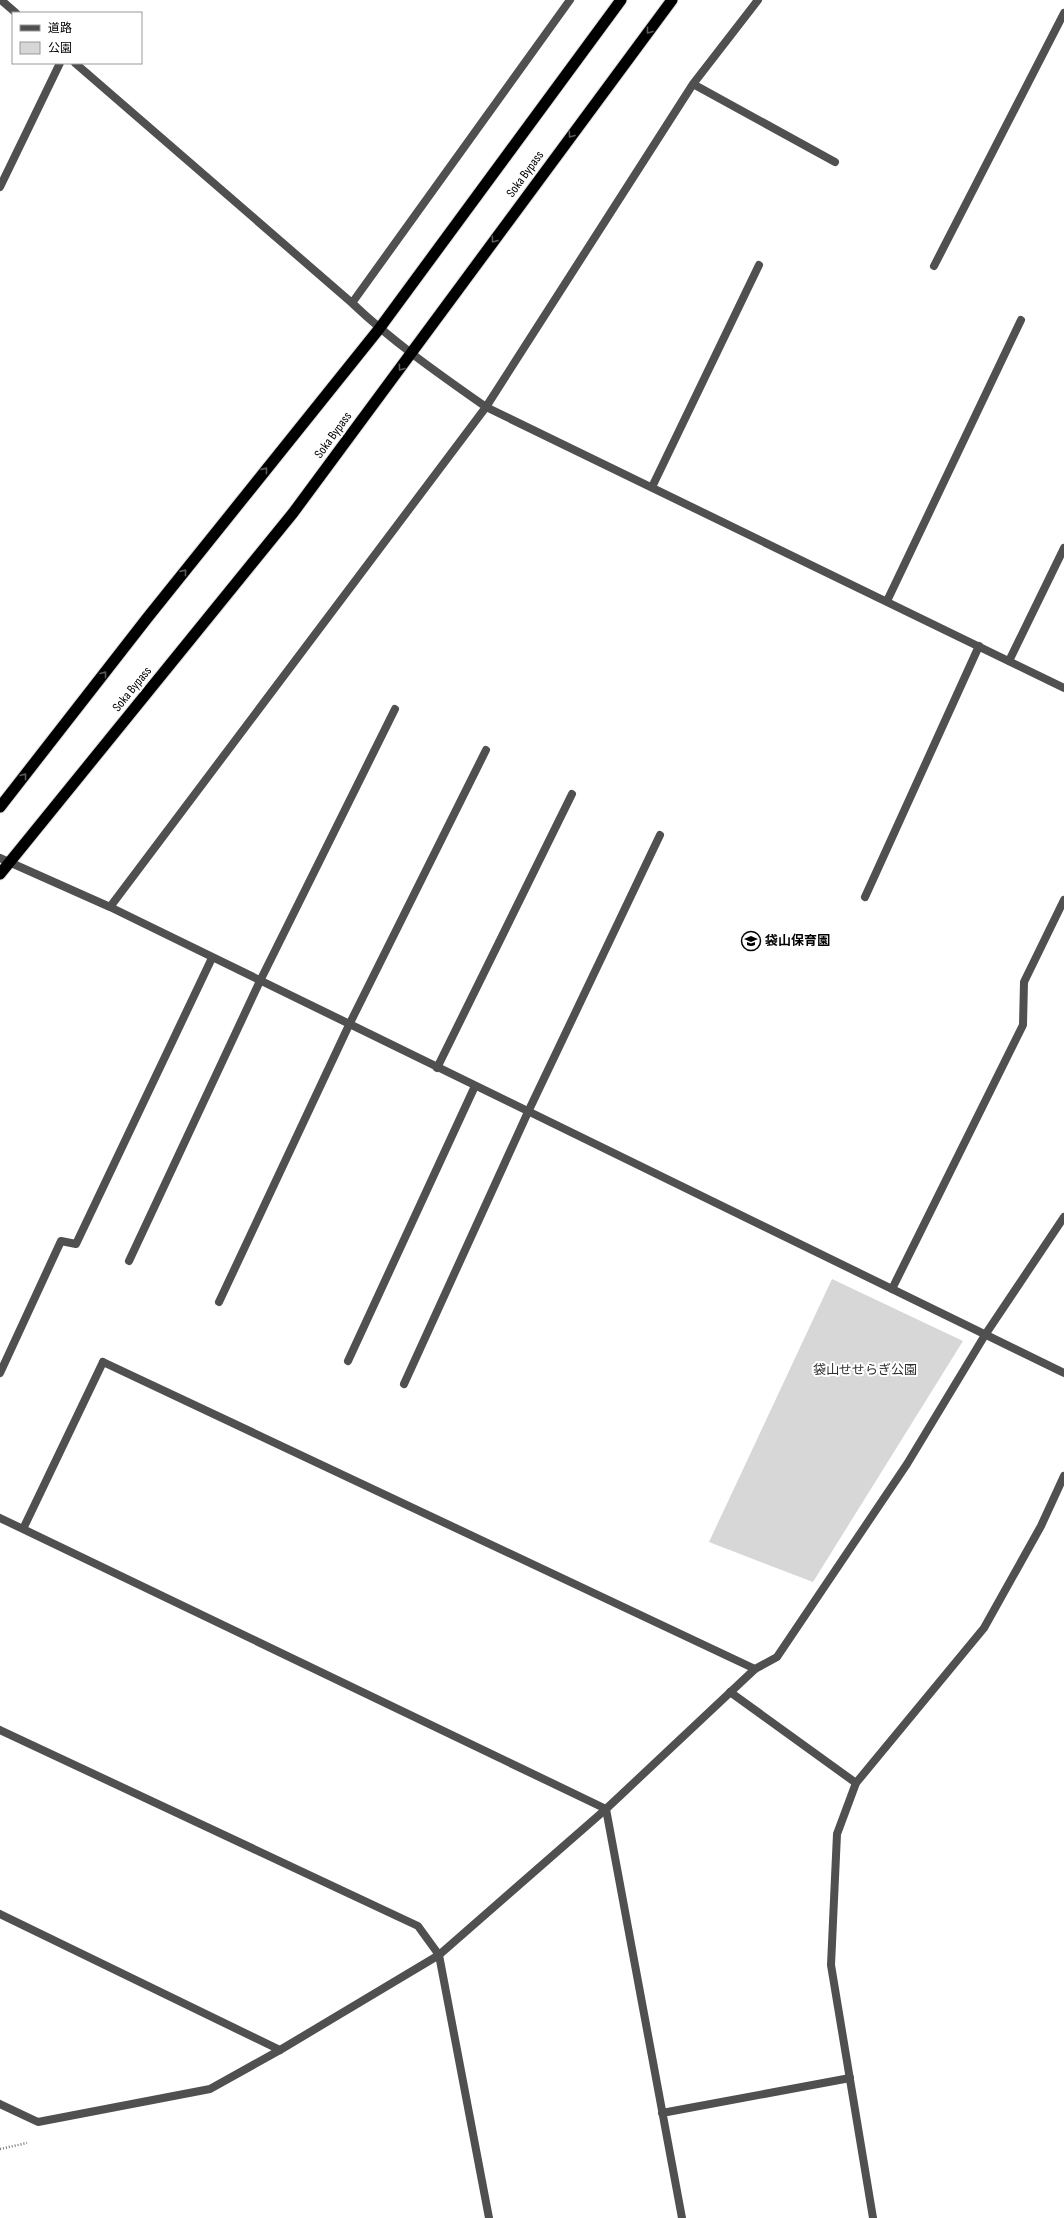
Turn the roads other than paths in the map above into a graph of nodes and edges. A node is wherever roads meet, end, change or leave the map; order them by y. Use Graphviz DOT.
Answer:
graph roads {
  1 [pos="570,0"];
  2 [pos="621,0"];
  3 [pos="672,0"];
  4 [pos="758,0"];
  5 [pos="5,1"];
  6 [pos="15,12"];
  7 [pos="1064,13"];
  8 [pos="60,64"];
  9 [pos="76,64"];
  10 [pos="693,84"];
  11 [pos="835,162"];
  12 [pos="0,187"];
  13 [pos="759,265"];
  14 [pos="934,266"];
  15 [pos="352,303"];
  16 [pos="1021,320"];
  17 [pos="379,328"];
  18 [pos="411,354"];
  19 [pos="486,406"];
  20 [pos="652,487"];
  21 [pos="1064,548"];
  22 [pos="886,601"];
  23 [pos="979,646"];
  24 [pos="1009,662"];
  25 [pos="1064,688"];
  26 [pos="395,709"];
  27 [pos="486,750"];
  28 [pos="572,794"];
  29 [pos="0,807"];
  30 [pos="660,835"];
  31 [pos="5,860"];
  32 [pos="0,874"];
  33 [pos="864,897"];
  34 [pos="1064,900"];
  35 [pos="110,907"];
  36 [pos="212,958"];
  37 [pos="260,981"];
  38 [pos="349,1025"];
  39 [pos="437,1068"];
  40 [pos="475,1086"];
  41 [pos="528,1112"];
  42 [pos="1064,1217"];
  43 [pos="129,1261"];
  44 [pos="892,1289"];
  45 [pos="219,1302"];
  46 [pos="985,1335"];
  47 [pos="348,1361"];
  48 [pos="0,1373"];
  49 [pos="1064,1374"];
  50 [pos="404,1384"];
  51 [pos="1064,1476"];
  52 [pos="0,1518"];
  53 [pos="23,1529"];
  54 [pos="755,1669"];
  55 [pos="730,1692"];
  56 [pos="0,1730"];
  57 [pos="856,1783"];
  58 [pos="606,1809"];
  59 [pos="0,1914"];
  60 [pos="439,1955"];
  61 [pos="280,2050"];
  62 [pos="850,2078"];
  63 [pos="0,2104"];
  64 [pos="662,2113"];
  65 [pos="489,2218"];
  66 [pos="682,2218"];
  67 [pos="873,2218"];
  1 -- 15 [label="street"];
  2 -- 17 [label="highway, Soka Bypass"];
  3 -- 18 [label="highway, Soka Bypass, one-way"];
  4 -- 10 [label="street"];
  5 -- 6 [label="street"];
  7 -- 14 [label="street"];
  8 -- 12 [label="street"];
  9 -- 15 [label="street"];
  10 -- 11 [label="street"];
  10 -- 19 [label="street"];
  13 -- 20 [label="street"];
  15 -- 17 [label="street"];
  16 -- 22 [label="street"];
  17 -- 18 [label="street"];
  29 -- 17 [label="highway, Soka Bypass, one-way"];
  18 -- 19 [label="street"];
  18 -- 31 [label="highway, Soka Bypass, one-way"];
  19 -- 20 [label="street"];
  19 -- 35 [label="street"];
  20 -- 22 [label="street"];
  21 -- 24 [label="street"];
  22 -- 23 [label="street"];
  23 -- 24 [label="street"];
  23 -- 33 [label="street"];
  24 -- 25 [label="street"];
  26 -- 37 [label="street"];
  27 -- 38 [label="street"];
  28 -- 39 [label="street"];
  30 -- 41 [label="street"];
  31 -- 32 [label="highway, Soka Bypass"];
  31 -- 35 [label="street"];
  34 -- 44 [label="street"];
  35 -- 36 [label="street"];
  36 -- 37 [label="street"];
  36 -- 48 [label="street"];
  37 -- 38 [label="street"];
  37 -- 43 [label="street"];
  38 -- 39 [label="street"];
  38 -- 45 [label="street"];
  39 -- 40 [label="street"];
  40 -- 41 [label="street"];
  40 -- 47 [label="street"];
  41 -- 44 [label="street"];
  41 -- 50 [label="street"];
  42 -- 46 [label="street"];
  44 -- 46 [label="street"];
  46 -- 49 [label="street"];
  46 -- 54 [label="street"];
  51 -- 57 [label="street"];
  52 -- 53 [label="street"];
  53 -- 54 [label="street"];
  53 -- 58 [label="street"];
  54 -- 55 [label="street"];
  55 -- 57 [label="street"];
  55 -- 58 [label="street"];
  56 -- 60 [label="street"];
  57 -- 62 [label="street"];
  58 -- 60 [label="street"];
  58 -- 64 [label="street"];
  59 -- 61 [label="street"];
  60 -- 61 [label="street"];
  60 -- 65 [label="street"];
  61 -- 63 [label="street"];
  62 -- 64 [label="street"];
  62 -- 67 [label="street"];
  64 -- 66 [label="street"];
}
